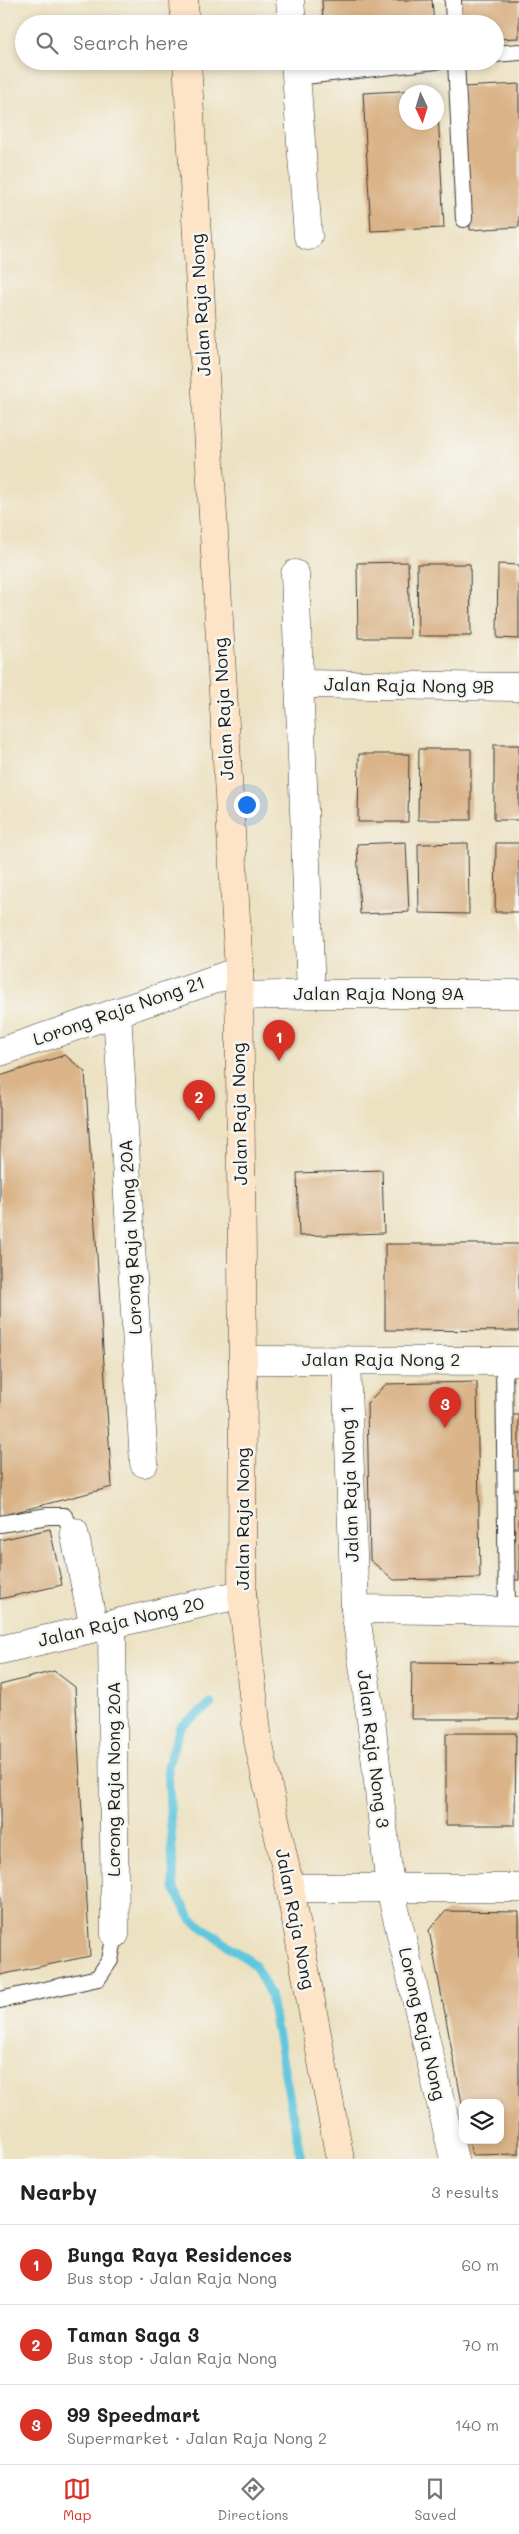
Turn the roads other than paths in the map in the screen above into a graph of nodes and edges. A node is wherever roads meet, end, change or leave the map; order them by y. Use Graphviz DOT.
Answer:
graph roads {
  1 [pos="184,0"];
  2 [pos="290,0"];
  3 [pos="452,0"];
  4 [pos="185,15"];
  5 [pos="291,15"];
  6 [pos="453,15"];
  7 [pos="519,52"];
  8 [pos="504,53"];
  9 [pos="188,70"];
  10 [pos="296,70"];
  11 [pos="456,70"];
  12 [pos="464,219"];
  13 [pos="308,236"];
  14 [pos="295,574"];
  15 [pos="299,684"];
  16 [pos="519,687"];
  17 [pos="239,984"];
  18 [pos="311,994"];
  19 [pos="519,994"];
  20 [pos="117,1012"];
  21 [pos="0,1052"];
  22 [pos="243,1360"];
  23 [pos="346,1360"];
  24 [pos="511,1361"];
  25 [pos="144,1463"];
  26 [pos="512,1483"];
  27 [pos="0,1524"];
  28 [pos="74,1532"];
  29 [pos="242,1594"];
  30 [pos="355,1609"];
  31 [pos="513,1611"];
  32 [pos="103,1626"];
  33 [pos="0,1650"];
  34 [pos="290,1888"];
  35 [pos="390,1888"];
  36 [pos="519,1888"];
  37 [pos="115,1934"];
  38 [pos="0,2000"];
  39 [pos="340,2159"];
  40 [pos="454,2159"];
  1 -- 4 [label="main road"];
  2 -- 5 [label="street"];
  3 -- 6 [label="lane"];
  7 -- 8 [label="lane"];
  9 -- 17 [label="main road, Jalan Raja Nong"];
  10 -- 13 [label="street"];
  11 -- 12 [label="lane"];
  14 -- 15 [label="street"];
  15 -- 16 [label="street, Jalan Raja Nong 9B"];
  15 -- 18 [label="street"];
  17 -- 18 [label="street, Jalan Raja Nong 9A"];
  17 -- 20 [label="street, Lorong Raja Nong 21"];
  17 -- 22 [label="main road, Jalan Raja Nong"];
  18 -- 19 [label="street, Jalan Raja Nong 9A"];
  20 -- 21 [label="street, Lorong Raja Nong 21"];
  20 -- 25 [label="street, Lorong Raja Nong 20A"];
  22 -- 23 [label="street, Jalan Raja Nong 2"];
  22 -- 29 [label="main road, Jalan Raja Nong"];
  23 -- 24 [label="street, Jalan Raja Nong 2"];
  23 -- 30 [label="street, Jalan Raja Nong 1"];
  24 -- 26 [label="lane"];
  26 -- 31 [label="lane"];
  27 -- 28 [label="lane"];
  28 -- 32 [label="street, Lorong Raja Nong 20A"];
  29 -- 32 [label="street, Jalan Raja Nong 20"];
  29 -- 34 [label="main road, Jalan Raja Nong"];
  30 -- 31 [label="street"];
  30 -- 35 [label="street, Jalan Raja Nong 3"];
  32 -- 33 [label="street, Jalan Raja Nong 20"];
  32 -- 37 [label="street, Lorong Raja Nong 20A"];
  34 -- 35 [label="street"];
  34 -- 39 [label="main road, Jalan Raja Nong"];
  35 -- 36 [label="street"];
  35 -- 40 [label="street, Lorong Raja Nong"];
  37 -- 38 [label="lane"];
}
